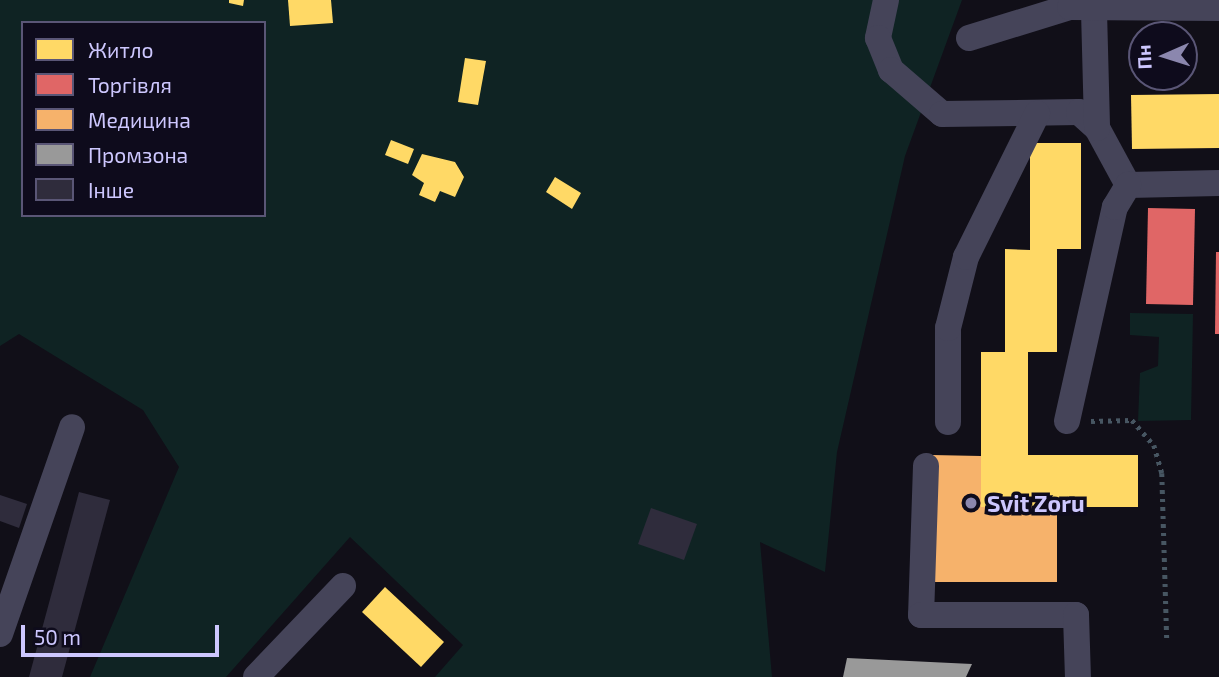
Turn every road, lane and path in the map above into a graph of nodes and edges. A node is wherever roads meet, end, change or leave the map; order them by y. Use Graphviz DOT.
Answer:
graph roads {
  1 [pos="886,0"];
  2 [pos="1219,8"];
  3 [pos="1094,11"];
  4 [pos="969,38"];
  5 [pos="1037,114"];
  6 [pos="1097,128"];
  7 [pos="1219,183"];
  8 [pos="1128,184"];
  9 [pos="1067,421"];
  10 [pos="948,422"];
  11 [pos="72,427"];
  12 [pos="926,466"];
  13 [pos="343,586"];
  14 [pos="0,634"];
  15 [pos="1167,638"];
  16 [pos="256,677"];
  17 [pos="1078,677"];
  1 -- 5 [label="street"];
  2 -- 3 [label="street"];
  3 -- 4 [label="street"];
  3 -- 6 [label="street"];
  5 -- 6 [label="street"];
  5 -- 10 [label="street"];
  6 -- 8 [label="street"];
  7 -- 8 [label="street"];
  8 -- 9 [label="street"];
  9 -- 15 [label="path"];
  11 -- 14 [label="street"];
  12 -- 17 [label="street"];
  13 -- 16 [label="street"];
}
